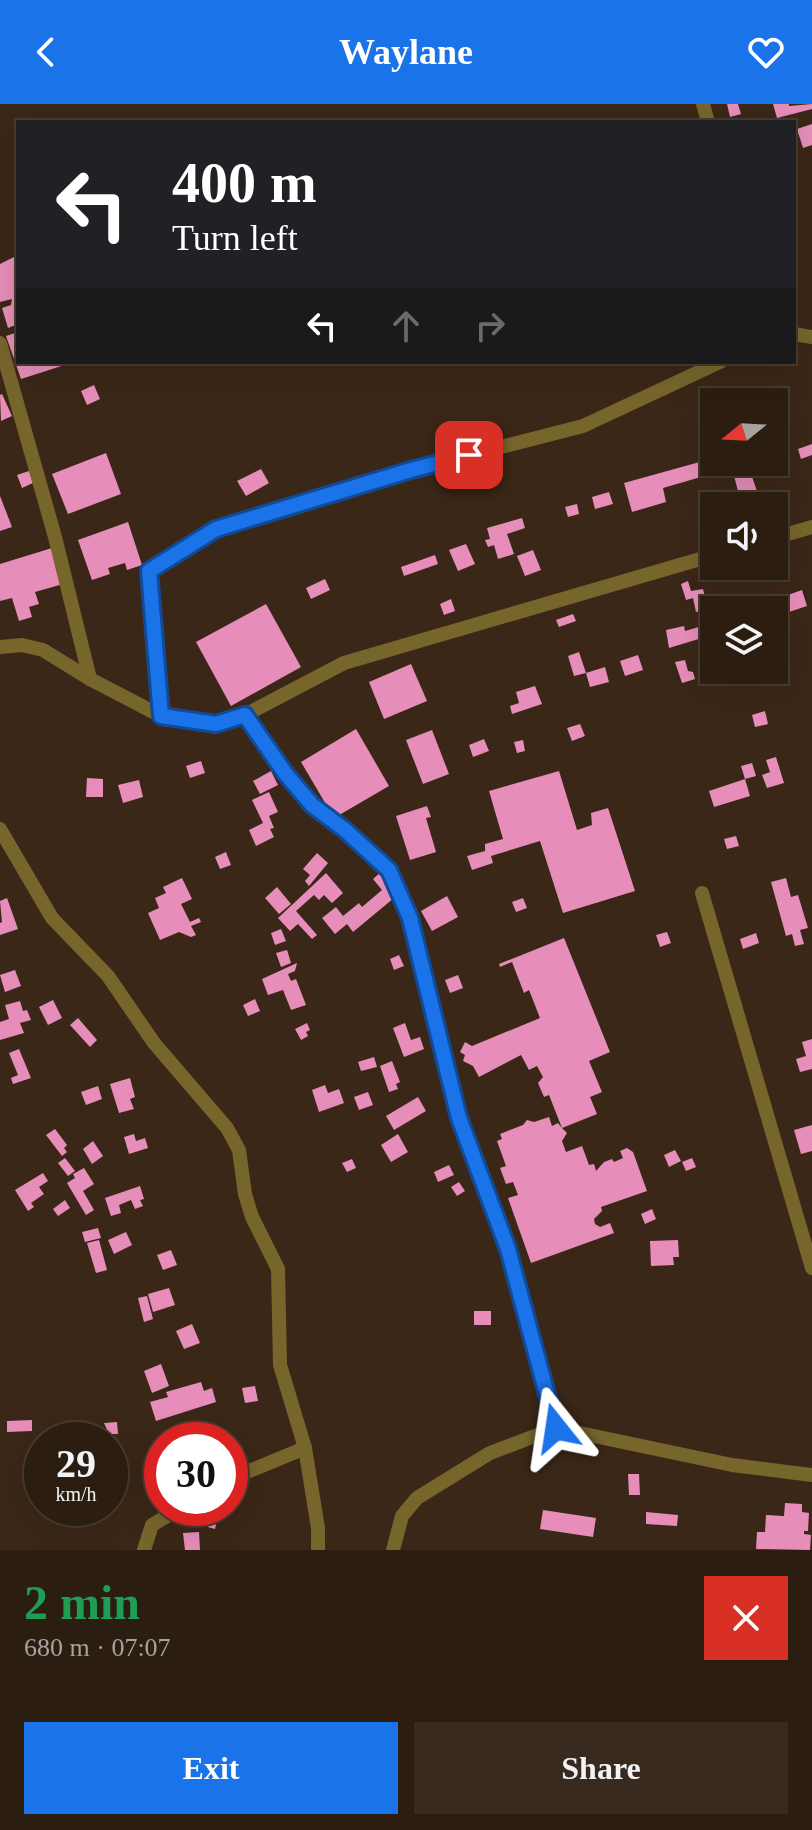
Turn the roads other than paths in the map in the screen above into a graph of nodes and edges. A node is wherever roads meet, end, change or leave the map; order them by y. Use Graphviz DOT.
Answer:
graph roads {
  1 [pos="0,343"];
  2 [pos="716,364"];
  3 [pos="812,527"];
  4 [pos="788,534"];
  5 [pos="700,559"];
  6 [pos="0,647"];
  7 [pos="90,679"];
  8 [pos="245,715"];
  9 [pos="161,716"];
  10 [pos="0,829"];
  11 [pos="702,893"];
  12 [pos="812,1268"];
  13 [pos="556,1428"];
  14 [pos="305,1448"];
  15 [pos="248,1472"];
  16 [pos="812,1475"];
  17 [pos="152,1526"];
  18 [pos="144,1550"];
  19 [pos="318,1550"];
  20 [pos="393,1550"];
  1 -- 7 [label="street"];
  2 -- 9 [label="street"];
  3 -- 4 [label="street"];
  5 -- 8 [label="street"];
  6 -- 7 [label="street"];
  7 -- 9 [label="street"];
  8 -- 9 [label="street"];
  8 -- 13 [label="street"];
  10 -- 14 [label="street"];
  11 -- 12 [label="street"];
  13 -- 16 [label="street"];
  13 -- 20 [label="street"];
  14 -- 15 [label="street"];
  14 -- 19 [label="street"];
  17 -- 18 [label="street"];
}
